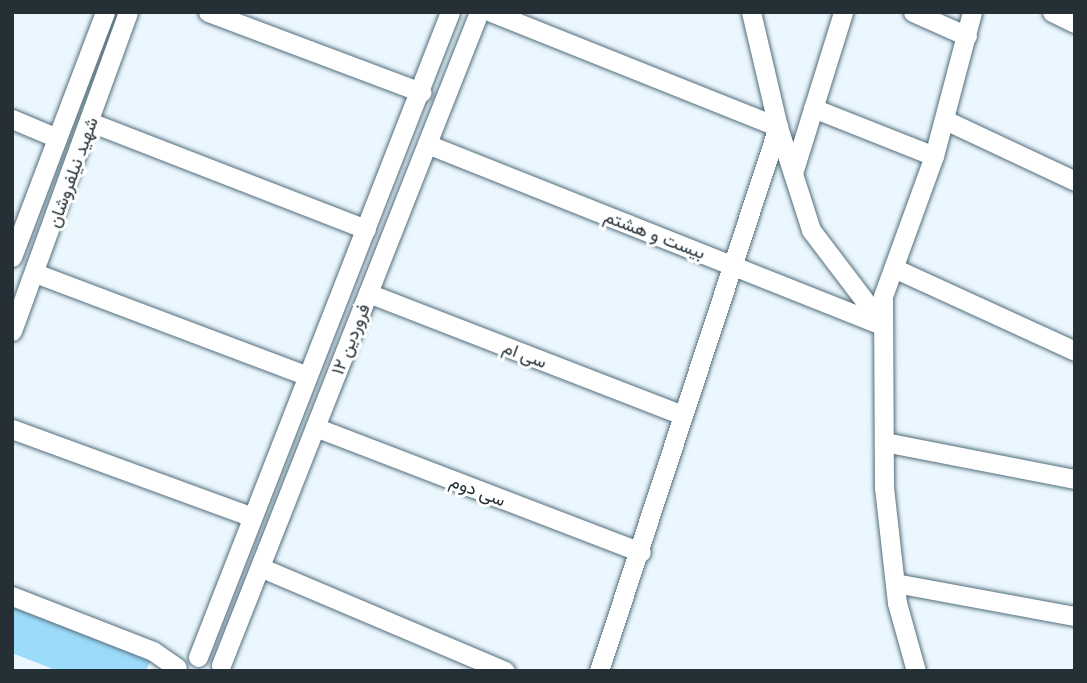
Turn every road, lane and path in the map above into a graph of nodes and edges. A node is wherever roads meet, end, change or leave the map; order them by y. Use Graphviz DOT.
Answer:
graph roads {
  1 [pos="105,12"];
  2 [pos="128,12"];
  3 [pos="208,12"];
  4 [pos="450,12"];
  5 [pos="479,12"];
  6 [pos="491,12"];
  7 [pos="751,12"];
  8 [pos="843,12"];
  9 [pos="913,12"];
  10 [pos="972,12"];
  11 [pos="1052,12"];
  12 [pos="1075,23"];
  13 [pos="967,36"];
  14 [pos="421,92"];
  15 [pos="813,108"];
  16 [pos="12,119"];
  17 [pos="945,120"];
  18 [pos="90,122"];
  19 [pos="778,127"];
  20 [pos="57,138"];
  21 [pos="427,145"];
  22 [pos="934,156"];
  23 [pos="793,173"];
  24 [pos="1075,181"];
  25 [pos="366,229"];
  26 [pos="12,257"];
  27 [pos="733,264"];
  28 [pos="894,268"];
  29 [pos="35,273"];
  30 [pos="368,293"];
  31 [pos="883,325"];
  32 [pos="12,331"];
  33 [pos="1075,351"];
  34 [pos="307,376"];
  35 [pos="682,415"];
  36 [pos="315,427"];
  37 [pos="12,429"];
  38 [pos="884,442"];
  39 [pos="1075,479"];
  40 [pos="252,517"];
  41 [pos="640,552"];
  42 [pos="262,568"];
  43 [pos="895,583"];
  44 [pos="12,596"];
  45 [pos="1075,617"];
  46 [pos="198,657"];
  47 [pos="223,668"];
  48 [pos="177,669"];
  49 [pos="505,671"];
  50 [pos="599,671"];
  51 [pos="916,671"];
  1 -- 20 [label="street, شهید نیلفروشان"];
  2 -- 18 [label="street, شهید نیلفروشان"];
  3 -- 14 [label="street"];
  4 -- 14 [label="street, ۱۲ فروردین"];
  5 -- 21 [label="street, ۱۲ فروردین"];
  6 -- 19 [label="street"];
  7 -- 19 [label="street"];
  8 -- 15 [label="street"];
  9 -- 13 [label="street"];
  10 -- 13 [label="street"];
  11 -- 12 [label="street"];
  13 -- 17 [label="street"];
  14 -- 25 [label="street, ۱۲ فروردین"];
  15 -- 22 [label="street"];
  15 -- 23 [label="street"];
  16 -- 20 [label="street"];
  17 -- 22 [label="street"];
  17 -- 24 [label="street"];
  18 -- 25 [label="street"];
  18 -- 29 [label="street, شهید نیلفروشان"];
  19 -- 23 [label="street"];
  19 -- 27 [label="street"];
  20 -- 26 [label="street, شهید نیلفروشان"];
  21 -- 27 [label="street, بیست و هشتم"];
  21 -- 30 [label="street, ۱۲ فروردین"];
  22 -- 28 [label="street"];
  23 -- 31 [label="street"];
  25 -- 34 [label="street, ۱۲ فروردین"];
  27 -- 31 [label="street, بیست و هشتم"];
  27 -- 35 [label="street"];
  28 -- 31 [label="street"];
  28 -- 33 [label="street"];
  29 -- 32 [label="street, شهید نیلفروشان"];
  29 -- 34 [label="street"];
  30 -- 35 [label="street, سی ام"];
  30 -- 36 [label="street, ۱۲ فروردین"];
  31 -- 38 [label="street"];
  34 -- 40 [label="street, ۱۲ فروردین"];
  35 -- 41 [label="street"];
  36 -- 41 [label="street, سی دوم"];
  36 -- 42 [label="street, ۱۲ فروردین"];
  37 -- 40 [label="street"];
  38 -- 39 [label="street"];
  38 -- 43 [label="street"];
  40 -- 46 [label="street, ۱۲ فروردین"];
  41 -- 50 [label="street"];
  42 -- 47 [label="street, ۱۲ فروردین"];
  42 -- 49 [label="street"];
  43 -- 45 [label="street"];
  43 -- 51 [label="street"];
  44 -- 48 [label="street"];
  46 -- 47 [label="street"];
  46 -- 48 [label="street"];
}
